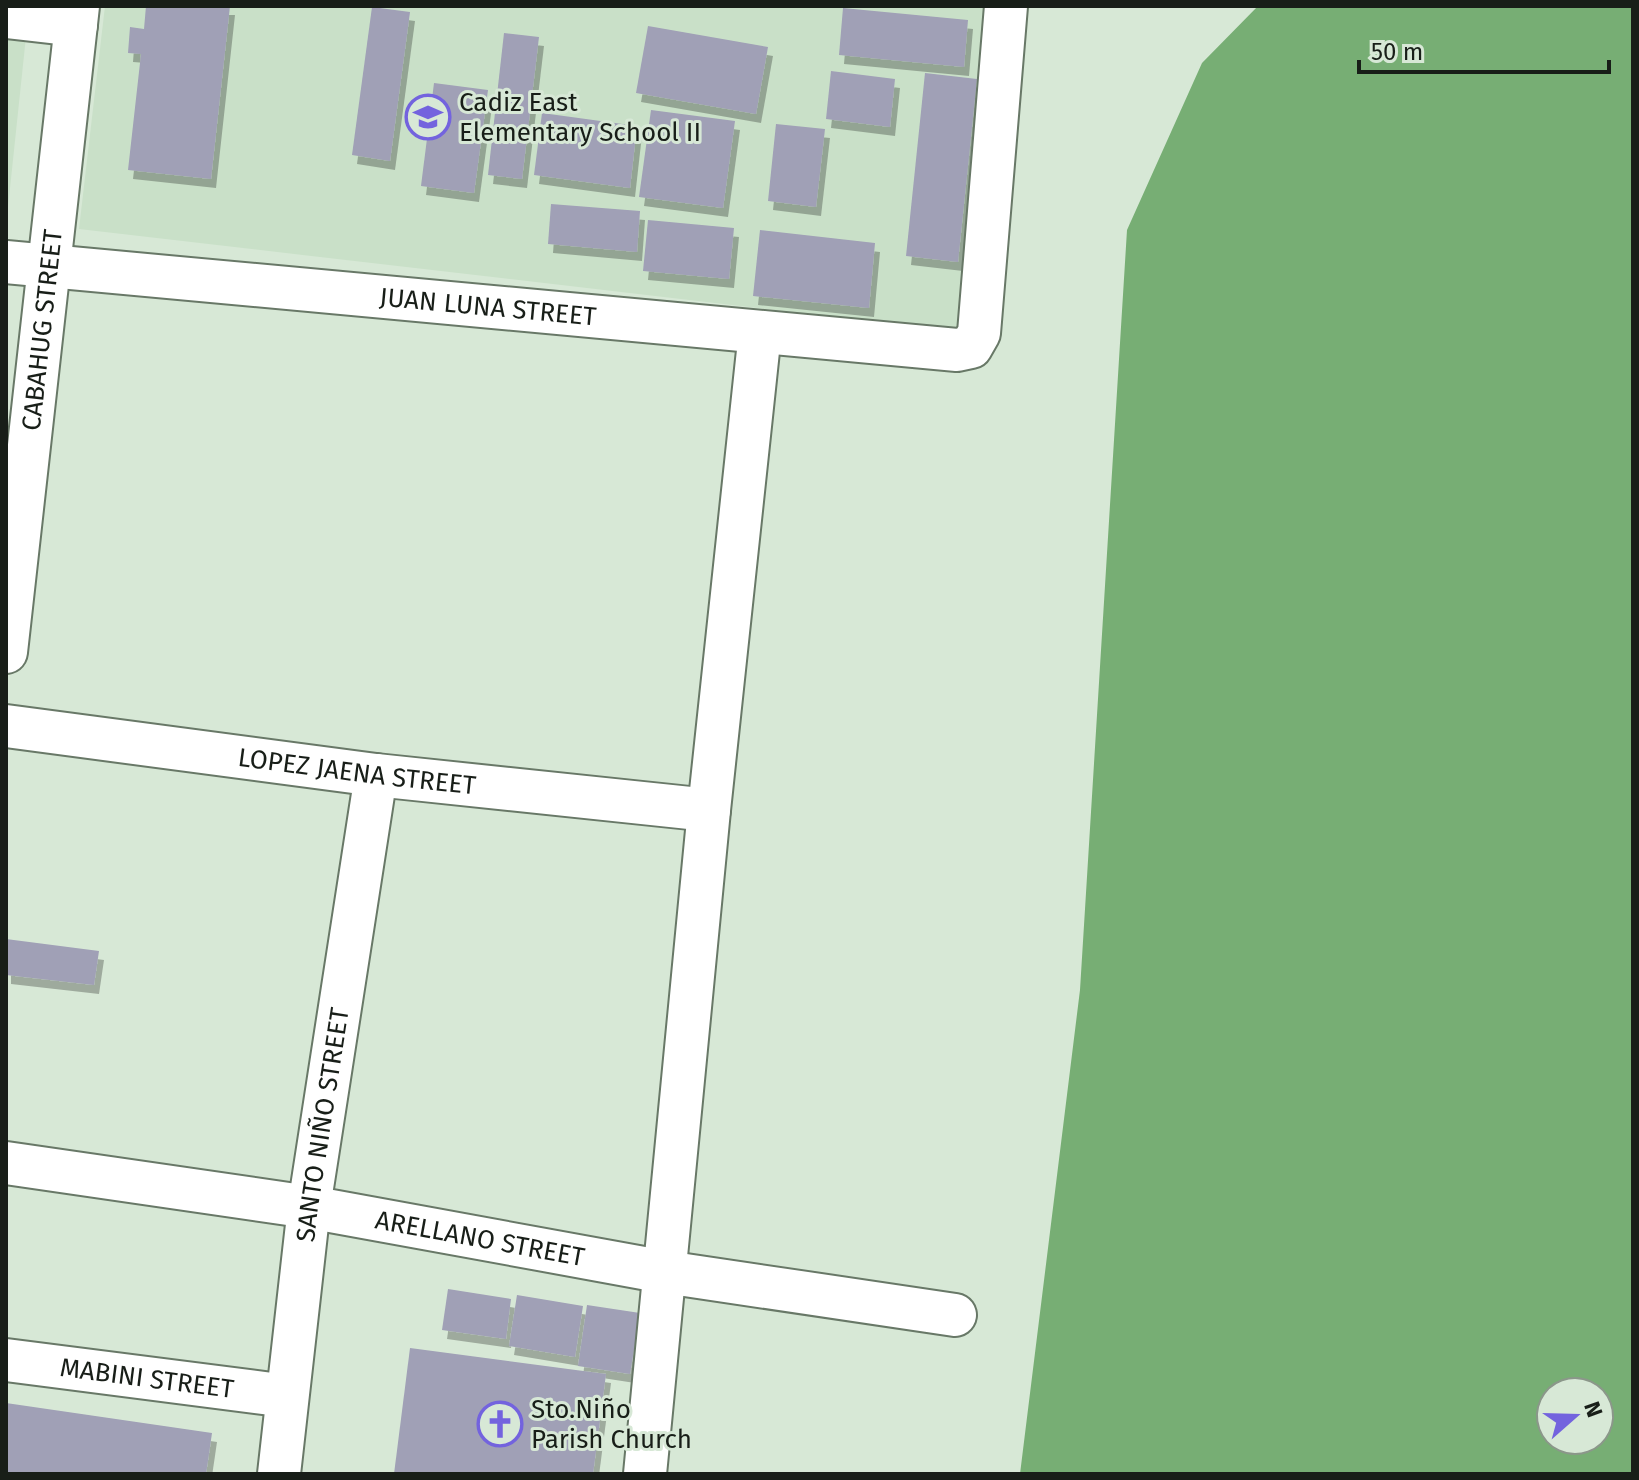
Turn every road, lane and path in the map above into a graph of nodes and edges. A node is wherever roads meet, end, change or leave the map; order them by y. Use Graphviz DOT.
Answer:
graph roads {
  1 [pos="1006,6"];
  2 [pos="77,16"];
  3 [pos="6,17"];
  4 [pos="6,262"];
  5 [pos="47,267"];
  6 [pos="760,332"];
  7 [pos="6,652"];
  8 [pos="6,726"];
  9 [pos="376,775"];
  10 [pos="709,810"];
  11 [pos="6,1163"];
  12 [pos="309,1207"];
  13 [pos="665,1272"];
  14 [pos="955,1315"];
  15 [pos="6,1360"];
  16 [pos="287,1396"];
  17 [pos="279,1474"];
  18 [pos="645,1474"];
  1 -- 6 [label="street, JUAN LUNA STREET"];
  2 -- 3 [label="street"];
  2 -- 5 [label="street, CABAHUG STREET"];
  4 -- 5 [label="street, JUAN LUNA STREET"];
  5 -- 6 [label="street, JUAN LUNA STREET"];
  5 -- 7 [label="street, CABAHUG STREET"];
  6 -- 10 [label="street"];
  8 -- 9 [label="street, LOPEZ JAENA STREET"];
  9 -- 10 [label="street, LOPEZ JAENA STREET"];
  9 -- 12 [label="street, SANTO NIÑO STREET"];
  10 -- 13 [label="street"];
  11 -- 12 [label="street, ARELLANO STREET"];
  12 -- 13 [label="street, ARELLANO STREET"];
  12 -- 16 [label="street, SANTO NIÑO STREET"];
  13 -- 14 [label="street, ARELLANO STREET"];
  13 -- 18 [label="street"];
  15 -- 16 [label="street, MABINI STREET"];
  16 -- 17 [label="street, SANTO NIÑO STREET"];
}
